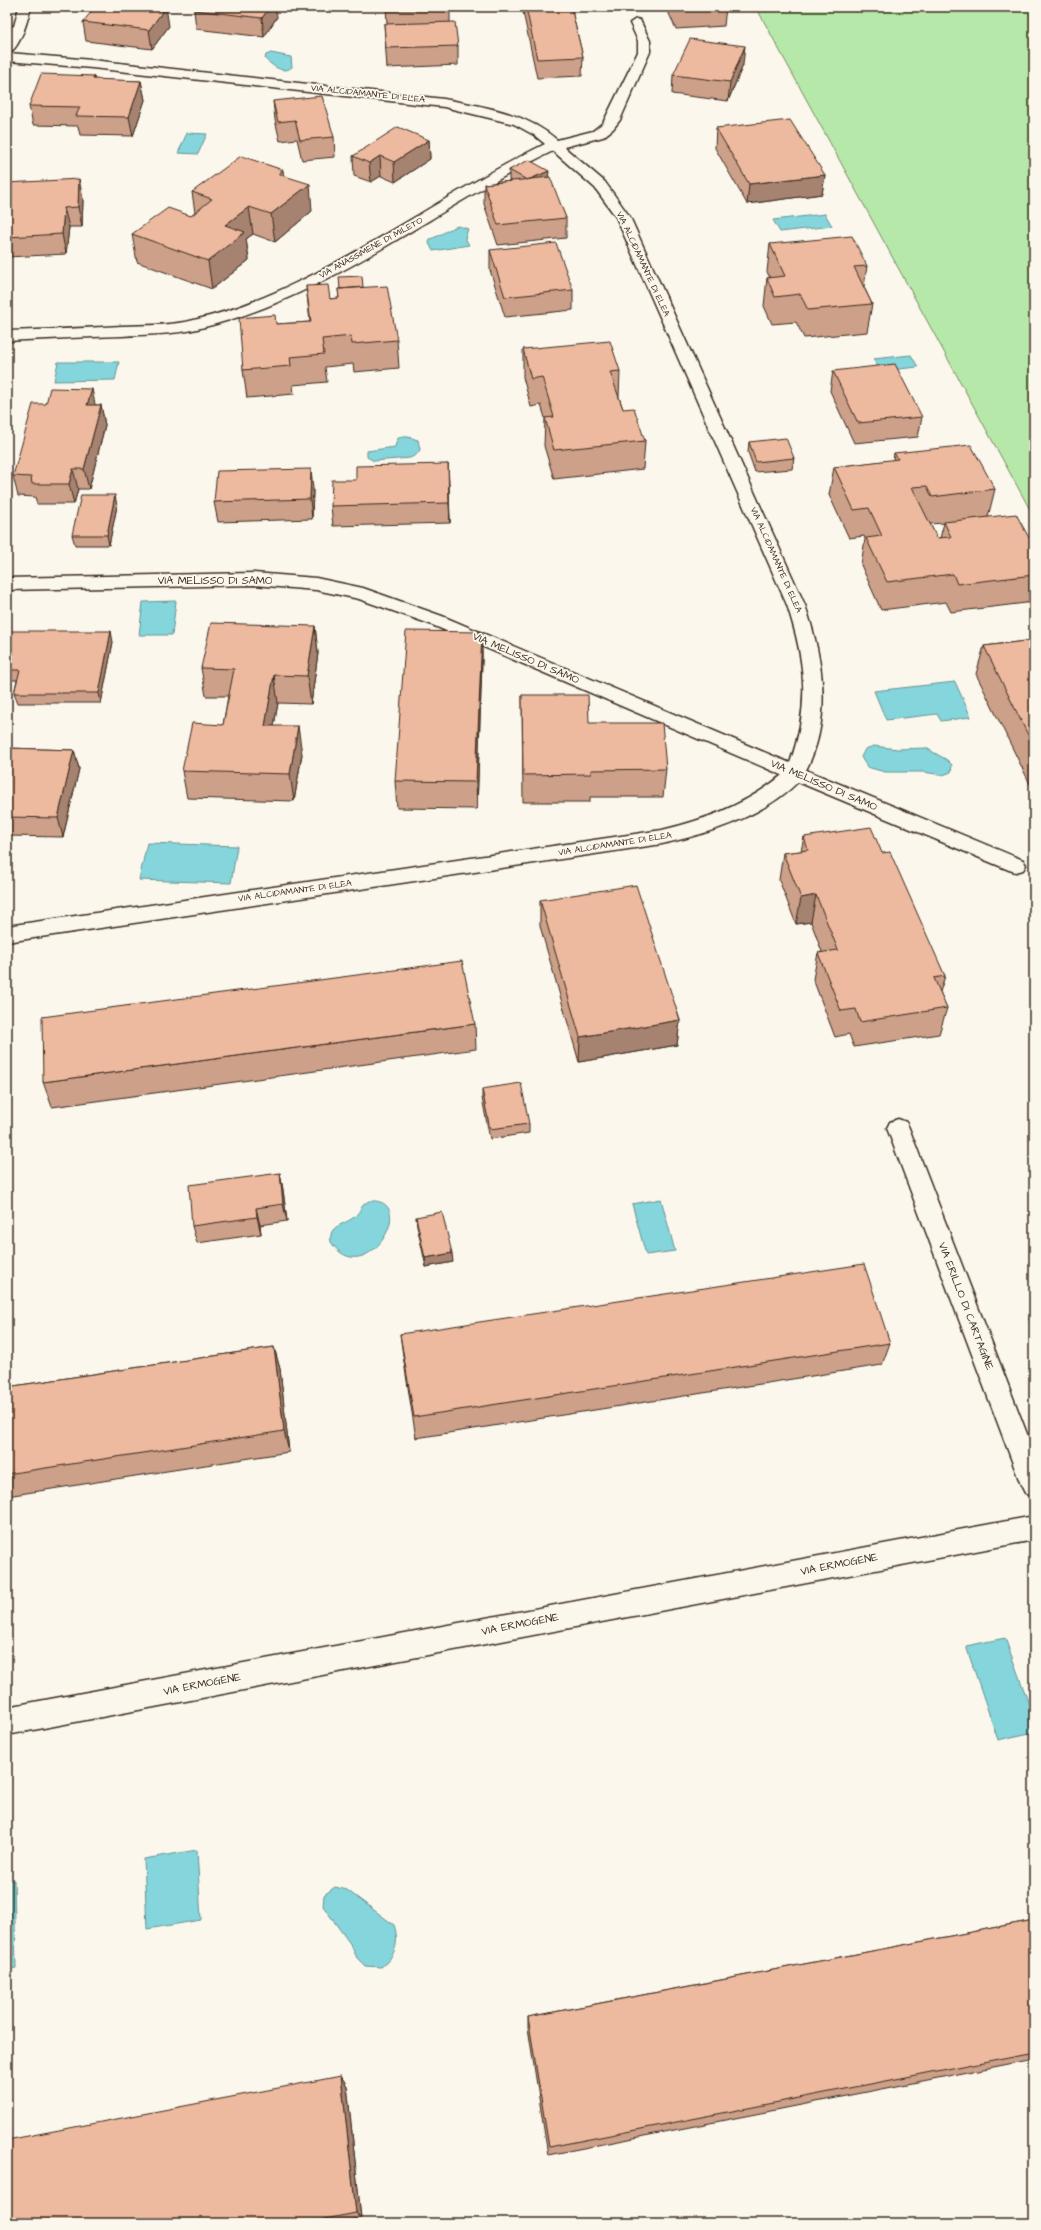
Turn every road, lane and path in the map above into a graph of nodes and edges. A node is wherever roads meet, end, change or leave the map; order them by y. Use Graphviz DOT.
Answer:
graph roads {
  1 [pos="25,7"];
  2 [pos="636,23"];
  3 [pos="12,30"];
  4 [pos="7,50"];
  5 [pos="7,57"];
  6 [pos="556,145"];
  7 [pos="7,336"];
  8 [pos="7,584"];
  9 [pos="795,773"];
  10 [pos="1016,865"];
  11 [pos="7,934"];
  12 [pos="898,1128"];
  13 [pos="1034,1485"];
  14 [pos="1034,1528"];
  15 [pos="7,1721"];
  1 -- 3 [label="street"];
  2 -- 6 [label="street, VIA ANASSIMENE DI MILETO"];
  3 -- 4 [label="street"];
  5 -- 6 [label="street, VIA ALCIDAMANTE DI ELEA"];
  6 -- 7 [label="street, VIA ANASSIMENE DI MILETO"];
  6 -- 9 [label="street, VIA ALCIDAMANTE DI ELEA"];
  8 -- 9 [label="street, VIA MELISSO DI SAMO"];
  9 -- 10 [label="street, VIA MELISSO DI SAMO"];
  9 -- 11 [label="street, VIA ALCIDAMANTE DI ELEA"];
  12 -- 13 [label="street, VIA ERILLO DI CARTAGINE"];
  14 -- 15 [label="street, VIA ERMOGENE"];
}
